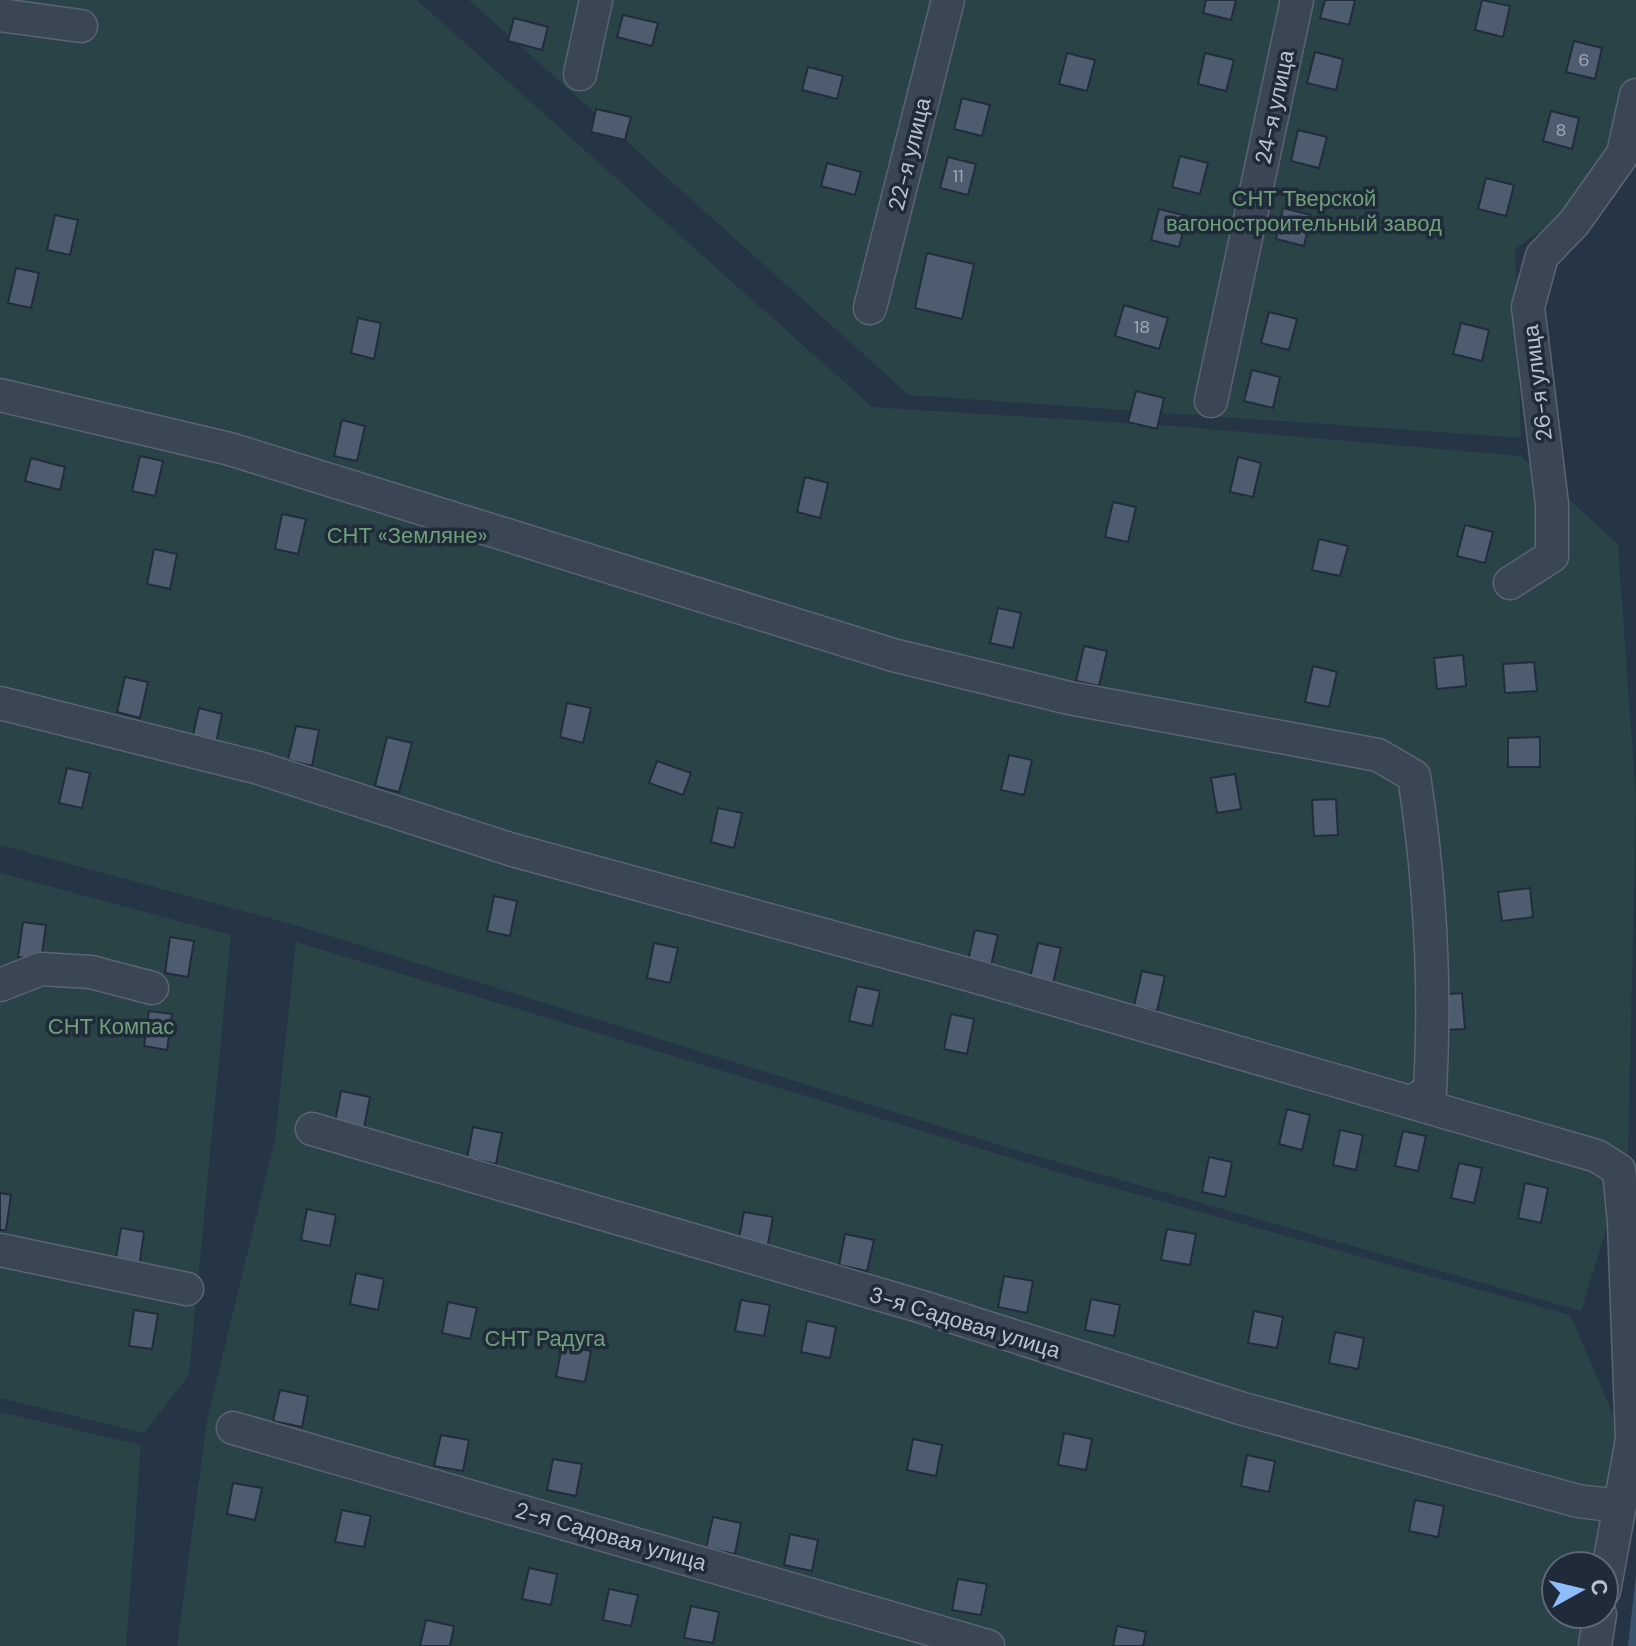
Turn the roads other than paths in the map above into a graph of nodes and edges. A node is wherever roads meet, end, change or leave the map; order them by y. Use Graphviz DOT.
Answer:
graph roads {
  1 [pos="596,0"];
  2 [pos="948,0"];
  3 [pos="1297,0"];
  4 [pos="0,15"];
  5 [pos="81,26"];
  6 [pos="580,74"];
  7 [pos="1636,95"];
  8 [pos="870,308"];
  9 [pos="0,395"];
  10 [pos="1211,401"];
  11 [pos="1510,583"];
  12 [pos="0,703"];
  13 [pos="0,985"];
  14 [pos="152,988"];
  15 [pos="1411,1102"];
  16 [pos="312,1129"];
  17 [pos="0,1250"];
  18 [pos="187,1289"];
  19 [pos="233,1428"];
  20 [pos="1619,1506"];
  21 [pos="1611,1550"];
  22 [pos="988,1646"];
  1 -- 6 [label="street"];
  2 -- 8 [label="street, 22-я улица"];
  3 -- 10 [label="street, 24-я улица"];
  4 -- 5 [label="street"];
  7 -- 11 [label="street, 26-я улица"];
  9 -- 15 [label="street"];
  12 -- 15 [label="street"];
  13 -- 14 [label="street"];
  15 -- 20 [label="street"];
  16 -- 20 [label="street, 3-я Садовая улица"];
  17 -- 18 [label="street"];
  19 -- 22 [label="street, 2-я Садовая улица"];
  20 -- 21 [label="street"];
}
